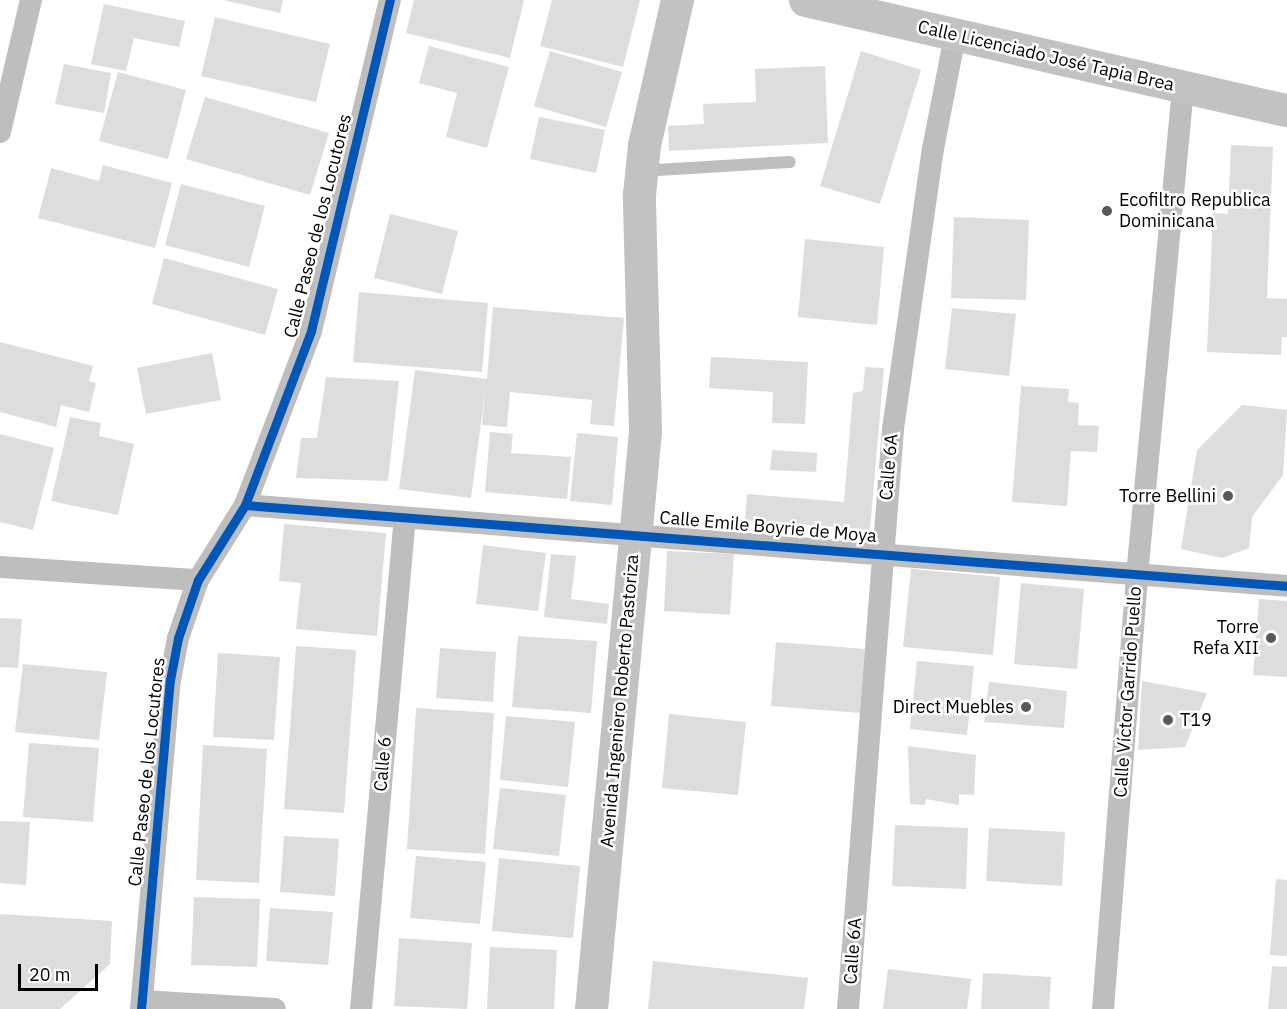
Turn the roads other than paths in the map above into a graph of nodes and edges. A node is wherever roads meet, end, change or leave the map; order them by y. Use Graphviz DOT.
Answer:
graph roads {
  1 [pos="31,0"];
  2 [pos="390,0"];
  3 [pos="677,0"];
  4 [pos="805,0"];
  5 [pos="955,36"];
  6 [pos="1183,88"];
  7 [pos="1287,110"];
  8 [pos="0,132"];
  9 [pos="790,162"];
  10 [pos="641,171"];
  11 [pos="245,505"];
  12 [pos="405,518"];
  13 [pos="635,532"];
  14 [pos="882,553"];
  15 [pos="0,567"];
  16 [pos="1137,574"];
  17 [pos="198,580"];
  18 [pos="1287,586"];
  19 [pos="142,1005"];
  20 [pos="275,1009"];
  21 [pos="361,1009"];
  22 [pos="591,1009"];
  23 [pos="848,1009"];
  24 [pos="1103,1009"];
  1 -- 8 [label="street"];
  2 -- 11 [label="street, Calle Paseo de los Locutores"];
  3 -- 10 [label="street, Avenida Ingeniero Roberto Pastoriza"];
  4 -- 5 [label="street, Calle Licenciado José Tapia Brea"];
  5 -- 6 [label="street, Calle Licenciado José Tapia Brea"];
  5 -- 14 [label="street, Calle 6A"];
  6 -- 7 [label="street, Calle Licenciado José Tapia Brea"];
  6 -- 16 [label="street, Calle Víctor Garrido Puello"];
  9 -- 10 [label="lane"];
  10 -- 13 [label="street, Avenida Ingeniero Roberto Pastoriza"];
  11 -- 12 [label="street, Calle Emile Boyrie de Moya"];
  11 -- 17 [label="street, Calle Paseo de los Locutores"];
  12 -- 13 [label="street, Calle Emile Boyrie de Moya"];
  12 -- 21 [label="street, Calle 6"];
  13 -- 14 [label="street, Calle Emile Boyrie de Moya"];
  13 -- 22 [label="street, Avenida Ingeniero Roberto Pastoriza"];
  14 -- 16 [label="street, Calle Emile Boyrie de Moya"];
  14 -- 23 [label="street, Calle 6A"];
  15 -- 17 [label="street"];
  16 -- 18 [label="street, Calle Emile Boyrie de Moya"];
  16 -- 24 [label="street, Calle Víctor Garrido Puello"];
  17 -- 19 [label="street, Calle Paseo de los Locutores"];
  19 -- 20 [label="street"];
}
